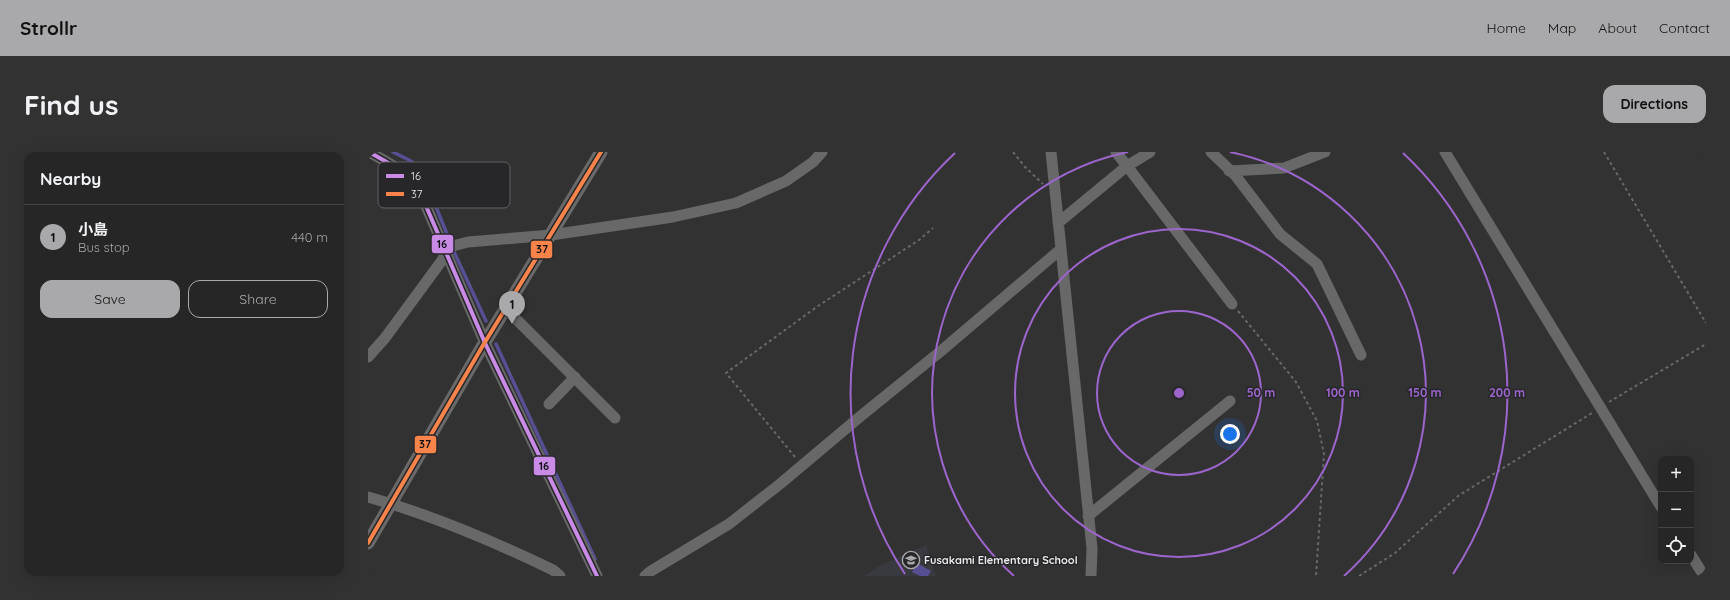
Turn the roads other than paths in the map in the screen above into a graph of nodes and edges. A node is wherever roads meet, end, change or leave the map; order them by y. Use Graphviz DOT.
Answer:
graph roads {
  1 [pos="369,152"];
  2 [pos="601,152"];
  3 [pos="822,152"];
  4 [pos="1051,152"];
  5 [pos="1116,152"];
  6 [pos="1150,152"];
  7 [pos="1211,152"];
  8 [pos="1325,152"];
  9 [pos="1445,152"];
  10 [pos="387,162"];
  11 [pos="1127,166"];
  12 [pos="1229,170"];
  13 [pos="429,208"];
  14 [pos="1058,223"];
  15 [pos="551,234"];
  16 [pos="451,247"];
  17 [pos="1060,249"];
  18 [pos="1232,304"];
  19 [pos="506,309"];
  20 [pos="485,343"];
  21 [pos="1361,355"];
  22 [pos="368,357"];
  23 [pos="575,377"];
  24 [pos="1230,401"];
  25 [pos="549,404"];
  26 [pos="615,418"];
  27 [pos="368,497"];
  28 [pos="1658,502"];
  29 [pos="392,504"];
  30 [pos="1088,516"];
  31 [pos="368,543"];
  32 [pos="1694,561"];
  33 [pos="560,576"];
  34 [pos="597,576"];
  35 [pos="645,576"];
  36 [pos="1091,576"];
  37 [pos="1704,576"];
  1 -- 10 [label="street"];
  2 -- 15 [label="main road"];
  3 -- 15 [label="street"];
  4 -- 14 [label="street"];
  5 -- 11 [label="street"];
  6 -- 11 [label="street"];
  7 -- 12 [label="street"];
  8 -- 12 [label="street"];
  9 -- 28 [label="street"];
  11 -- 14 [label="street"];
  11 -- 18 [label="street"];
  12 -- 21 [label="street"];
  13 -- 16 [label="street"];
  14 -- 17 [label="street"];
  15 -- 16 [label="street"];
  15 -- 19 [label="main road"];
  16 -- 20 [label="street"];
  16 -- 22 [label="street"];
  17 -- 30 [label="street"];
  17 -- 35 [label="street"];
  19 -- 20 [label="main road"];
  19 -- 23 [label="street"];
  20 -- 29 [label="main road"];
  20 -- 34 [label="street"];
  23 -- 25 [label="street"];
  23 -- 26 [label="street"];
  24 -- 30 [label="street"];
  27 -- 29 [label="street"];
  29 -- 31 [label="main road"];
  29 -- 33 [label="street"];
  30 -- 36 [label="street"];
  32 -- 37 [label="street"];
}
